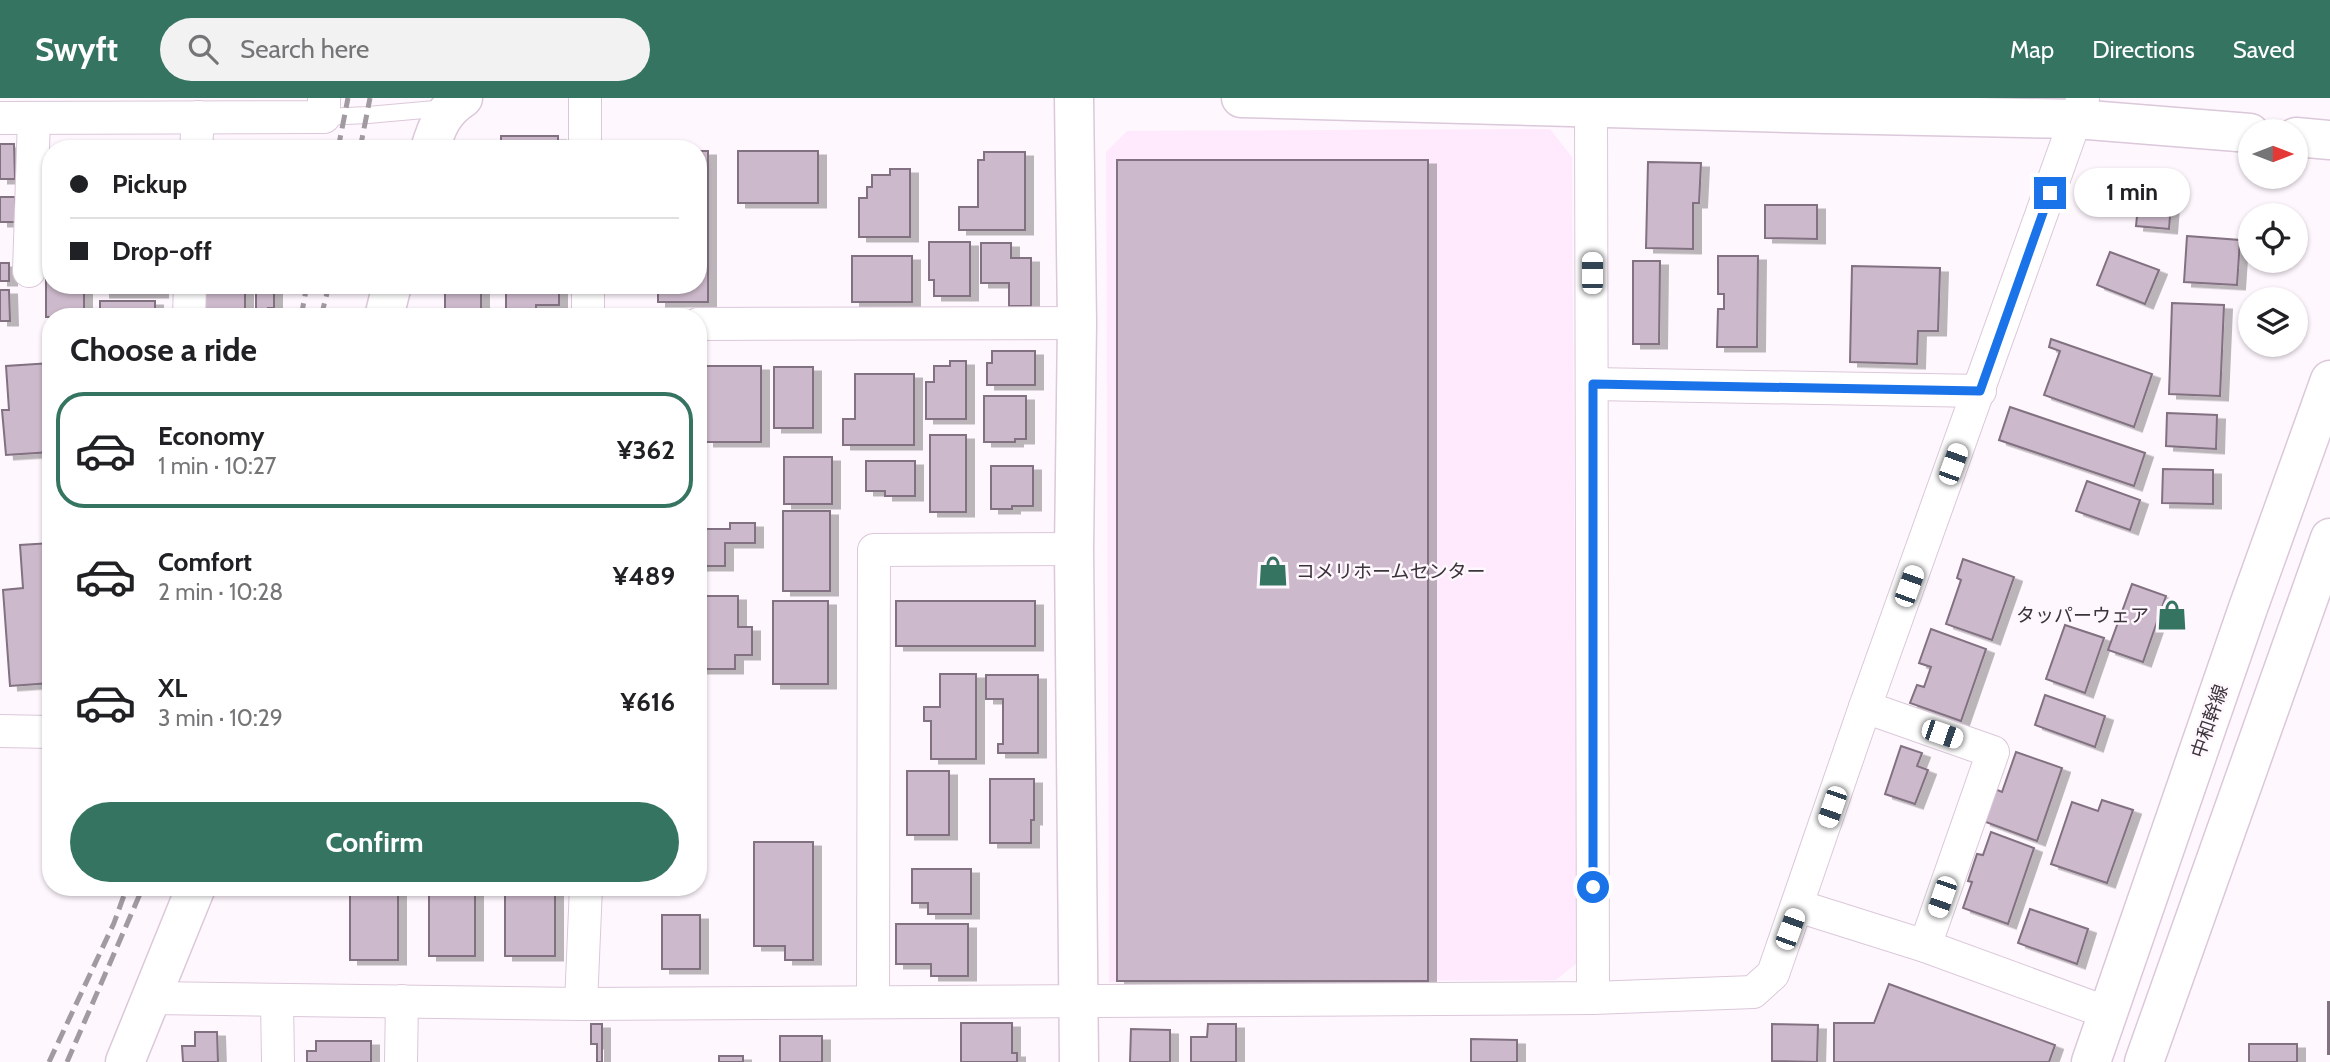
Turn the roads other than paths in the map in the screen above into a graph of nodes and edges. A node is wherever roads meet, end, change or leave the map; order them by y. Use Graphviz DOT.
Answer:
graph roads {
  1 [pos="585,98"];
  2 [pos="1074,98"];
  3 [pos="1241,98"];
  4 [pos="1471,101"];
  5 [pos="456,103"];
  6 [pos="1825,106"];
  7 [pos="324,107"];
  8 [pos="1591,107"];
  9 [pos="72,108"];
  10 [pos="2080,108"];
  11 [pos="211,111"];
  12 [pos="0,118"];
  13 [pos="34,118"];
  14 [pos="2238,131"];
  15 [pos="2308,138"];
  16 [pos="200,140"];
  17 [pos="433,140"];
  18 [pos="586,140"];
  19 [pos="2330,140"];
  20 [pos="29,271"];
  21 [pos="1077,323"];
  22 [pos="707,324"];
  23 [pos="2330,380"];
  24 [pos="1593,384"];
  25 [pos="1980,391"];
  26 [pos="2330,538"];
  27 [pos="1074,549"];
  28 [pos="1865,707"];
  29 [pos="0,731"];
  30 [pos="42,732"];
  31 [pos="192,896"];
  32 [pos="586,896"];
  33 [pos="1798,906"];
  34 [pos="1925,946"];
  35 [pos="152,998"];
  36 [pos="1593,998"];
  37 [pos="277,1000"];
  38 [pos="402,1001"];
  39 [pos="873,1002"];
  40 [pos="1079,1002"];
  41 [pos="582,1004"];
  42 [pos="2108,1013"];
  43 [pos="125,1062"];
  44 [pos="278,1062"];
  45 [pos="401,1062"];
  46 [pos="1079,1062"];
  47 [pos="2091,1062"];
  48 [pos="2144,1062"];
  1 -- 18 [label="street"];
  2 -- 21 [label="street"];
  3 -- 4 [label="street"];
  4 -- 8 [label="street"];
  5 -- 7 [label="lane"];
  5 -- 17 [label="street"];
  6 -- 8 [label="street"];
  6 -- 10 [label="street"];
  7 -- 11 [label="street"];
  8 -- 24 [label="street"];
  9 -- 11 [label="street"];
  9 -- 13 [label="street"];
  10 -- 14 [label="street"];
  10 -- 25 [label="street"];
  11 -- 16 [label="street"];
  12 -- 13 [label="street"];
  13 -- 20 [label="street"];
  15 -- 19 [label="street"];
  21 -- 22 [label="street"];
  21 -- 27 [label="street"];
  23 -- 42 [label="street, 中和幹線"];
  24 -- 25 [label="street"];
  24 -- 36 [label="street"];
  25 -- 28 [label="street"];
  26 -- 48 [label="street"];
  27 -- 39 [label="street"];
  27 -- 40 [label="street"];
  28 -- 33 [label="street"];
  28 -- 34 [label="street"];
  29 -- 30 [label="street"];
  31 -- 35 [label="street"];
  32 -- 41 [label="street"];
  33 -- 34 [label="street"];
  33 -- 36 [label="street"];
  34 -- 42 [label="street"];
  35 -- 37 [label="street"];
  35 -- 43 [label="street"];
  36 -- 40 [label="street"];
  37 -- 38 [label="street"];
  37 -- 44 [label="street"];
  38 -- 41 [label="street"];
  38 -- 45 [label="street"];
  39 -- 40 [label="street"];
  39 -- 41 [label="street"];
  40 -- 46 [label="street"];
  42 -- 47 [label="street, 中和幹線"];
}
